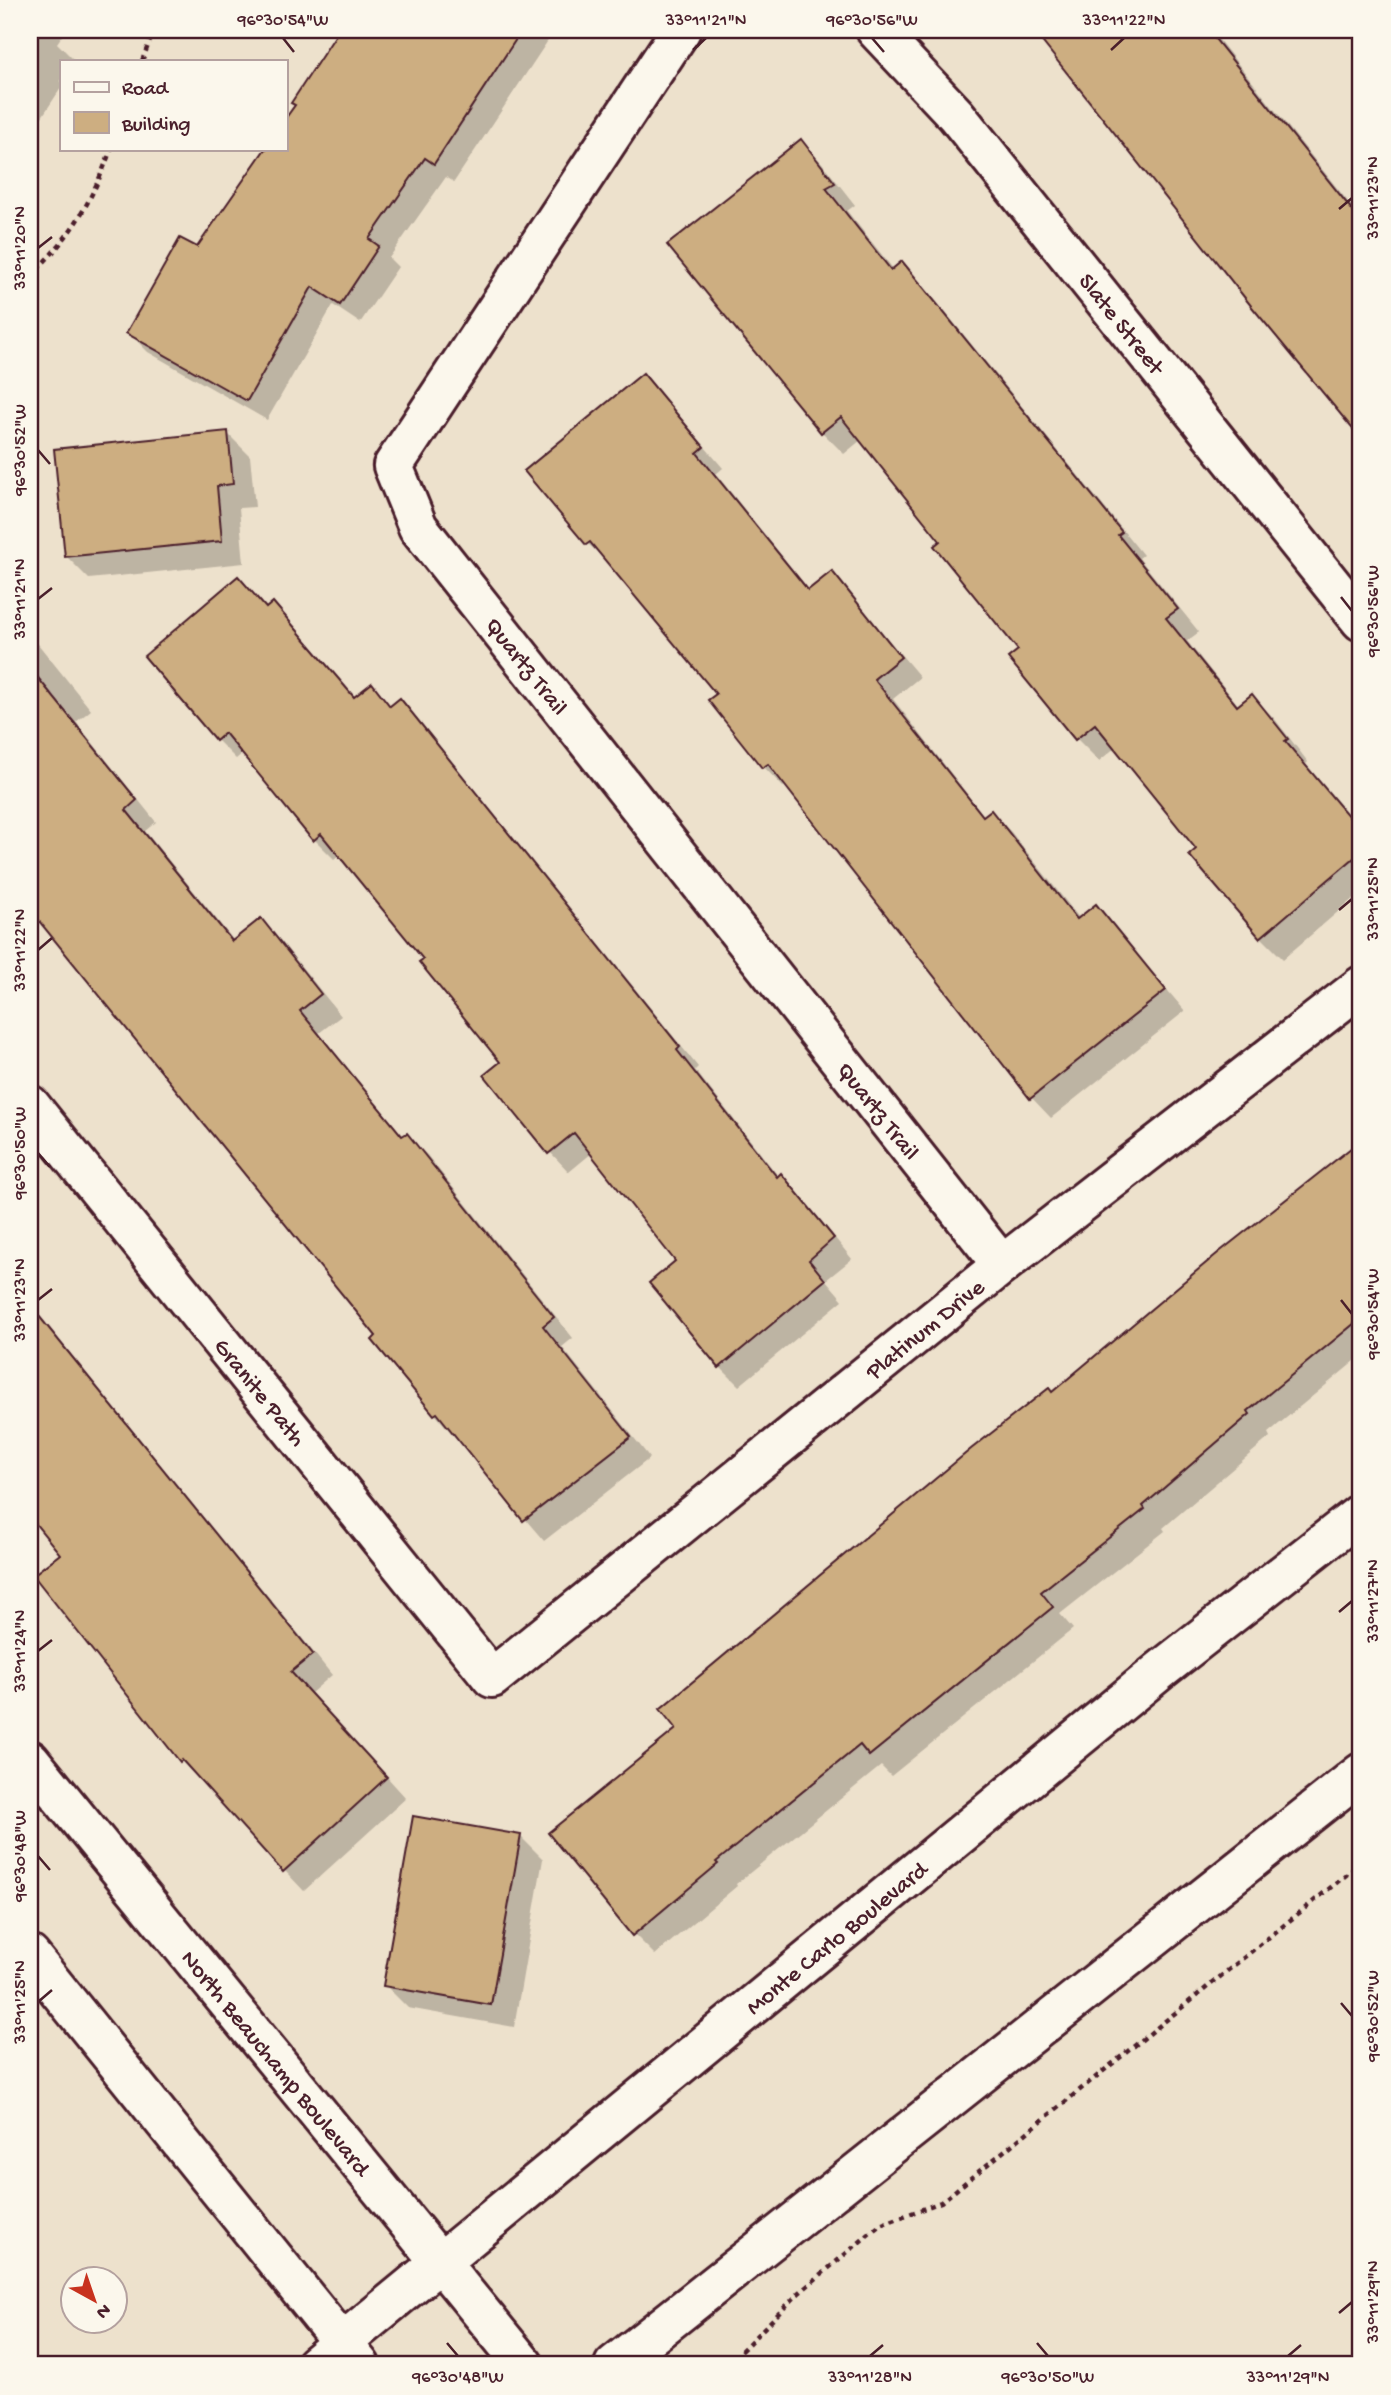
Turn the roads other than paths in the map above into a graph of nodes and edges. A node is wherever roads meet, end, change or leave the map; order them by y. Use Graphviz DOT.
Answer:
graph roads {
  1 [pos="681,30"];
  2 [pos="876,30"];
  3 [pos="1361,621"];
  4 [pos="1361,986"];
  5 [pos="30,1105"];
  6 [pos="1002,1265"];
  7 [pos="1361,1513"];
  8 [pos="492,1678"];
  9 [pos="30,1760"];
  10 [pos="1361,1773"];
  11 [pos="30,1955"];
  12 [pos="441,2264"];
  13 [pos="339,2358"];
  14 [pos="524,2365"];
  15 [pos="614,2365"];
  1 -- 6 [label="street, Quartz Trail"];
  2 -- 3 [label="street, Slate Street"];
  4 -- 6 [label="street, Platinum Drive"];
  5 -- 8 [label="street, Granite Path"];
  6 -- 8 [label="street, Platinum Drive"];
  7 -- 12 [label="street, Monte Carlo Boulevard"];
  9 -- 12 [label="street, North Beauchamp Boulevard"];
  10 -- 15 [label="street"];
  11 -- 13 [label="street"];
  12 -- 13 [label="street, Monte Carlo Boulevard"];
  12 -- 14 [label="street, North Beauchamp Boulevard"];
}
